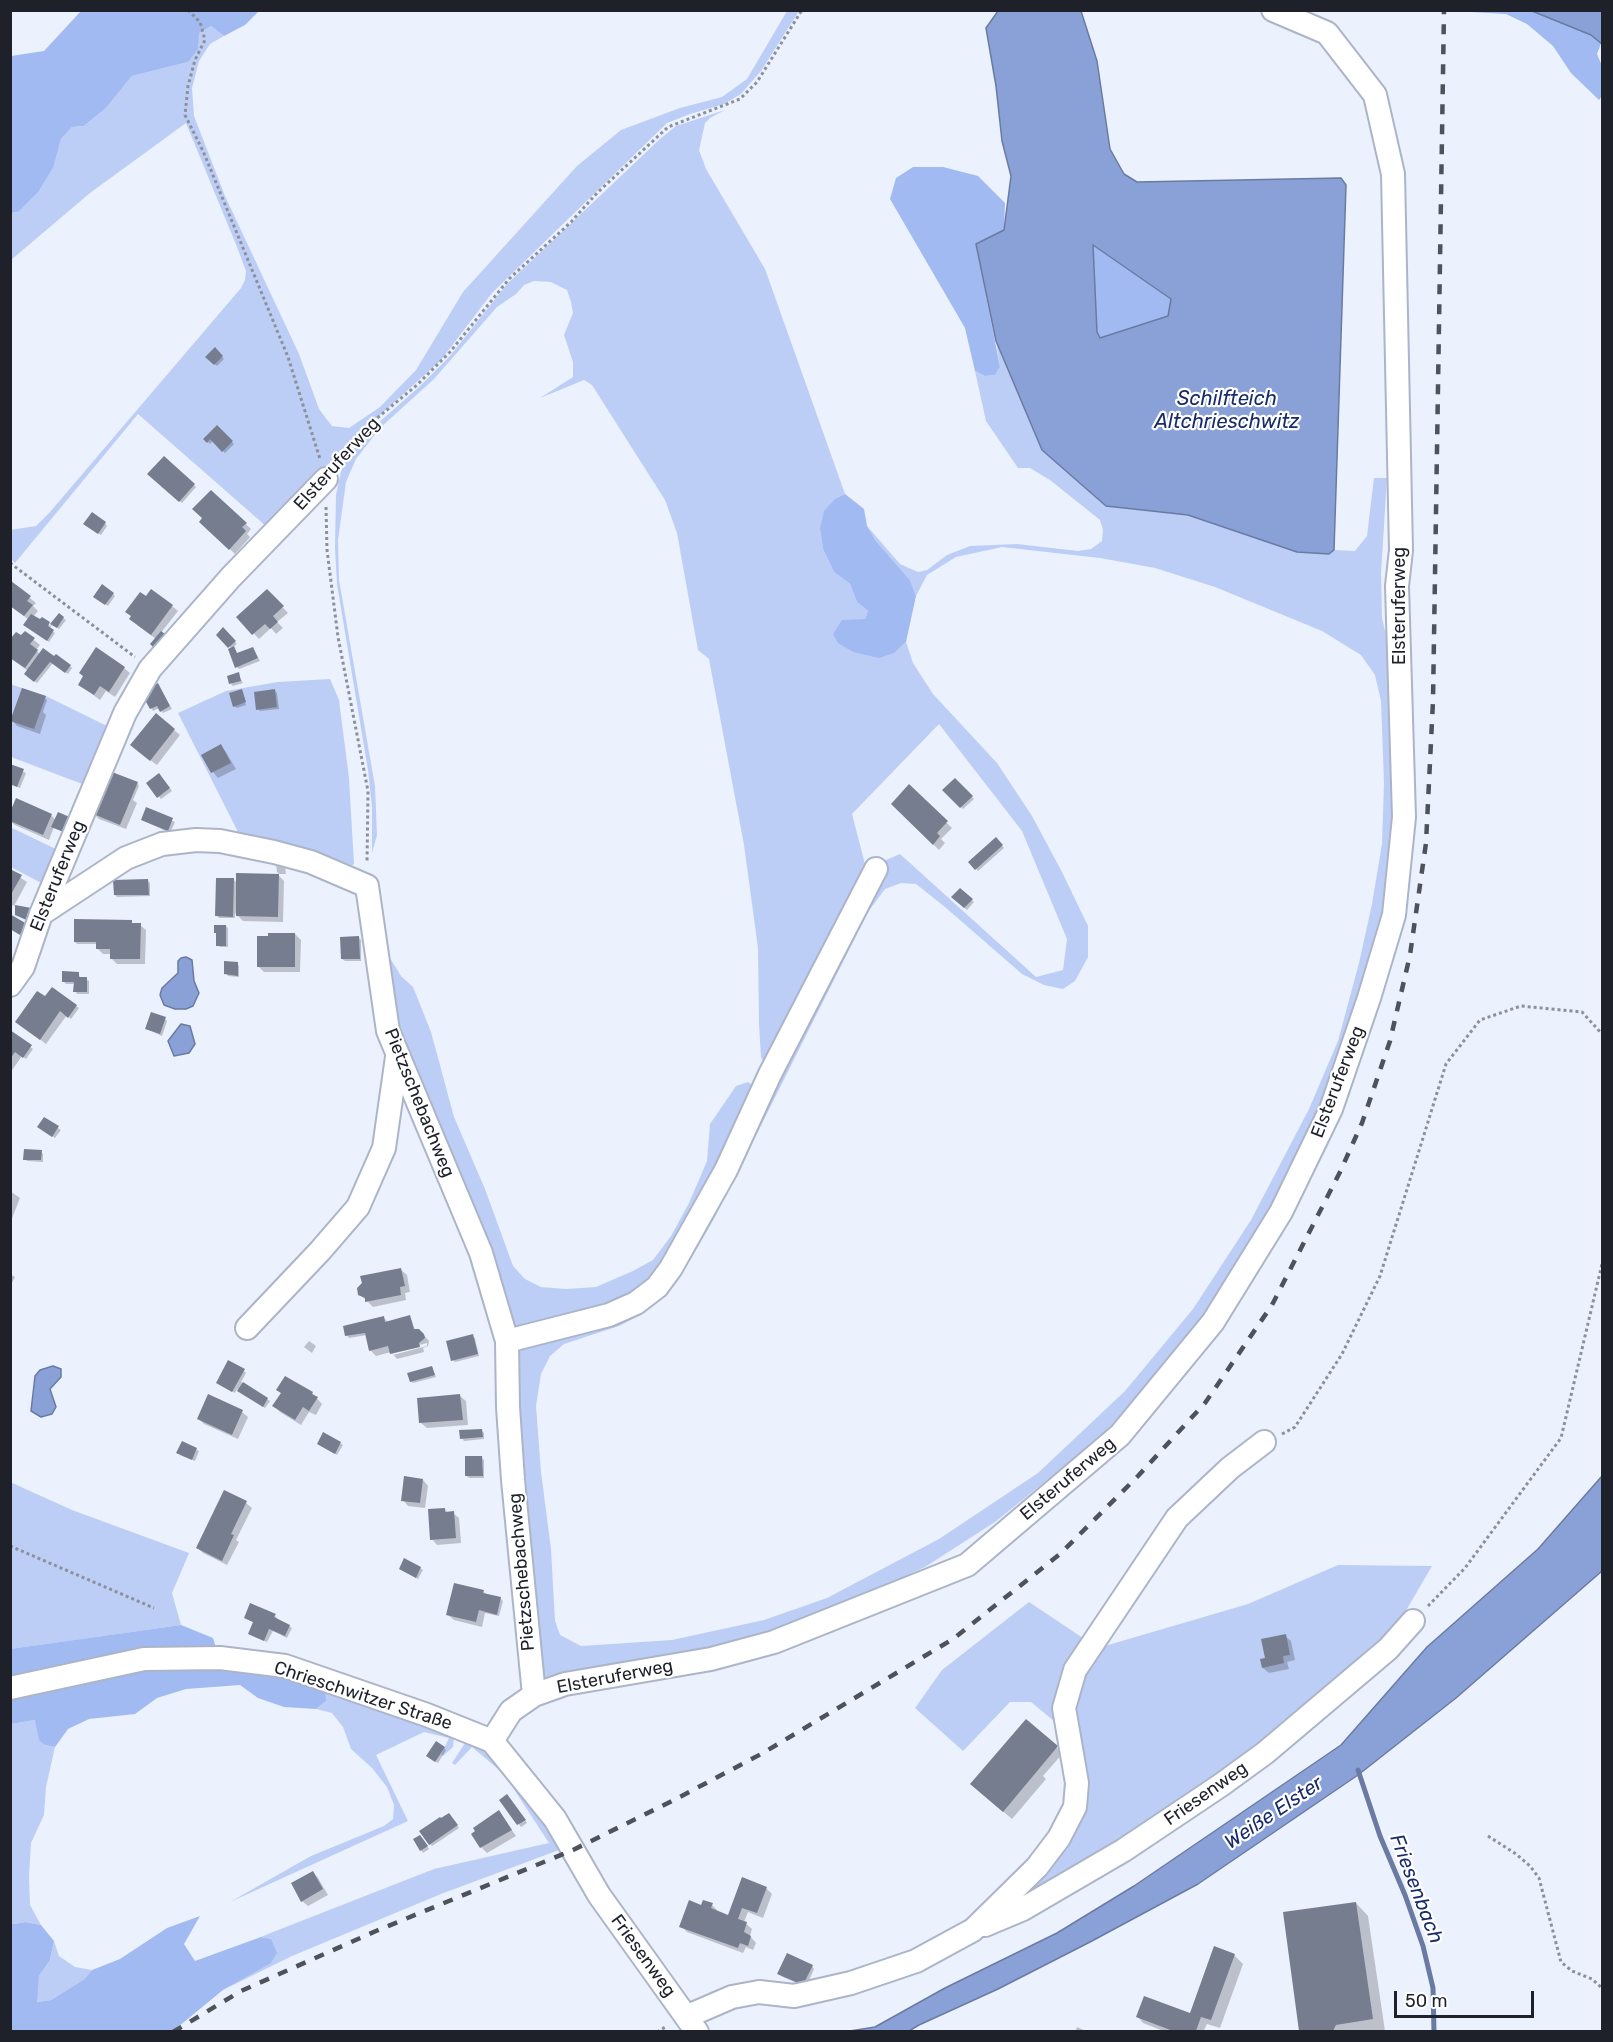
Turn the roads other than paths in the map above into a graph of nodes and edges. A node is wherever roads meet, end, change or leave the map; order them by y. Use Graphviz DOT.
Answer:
graph roads {
  1 [pos="1273,10"];
  2 [pos="326,479"];
  3 [pos="876,869"];
  4 [pos="41,914"];
  5 [pos="10,984"];
  6 [pos="397,1056"];
  7 [pos="247,1328"];
  8 [pos="507,1341"];
  9 [pos="1264,1442"];
  10 [pos="1413,1621"];
  11 [pos="10,1688"];
  12 [pos="534,1695"];
  13 [pos="492,1741"];
  14 [pos="599,1895"];
  15 [pos="973,1930"];
  16 [pos="692,2024"];
  1 -- 12 [label="street, Elsteruferweg"];
  2 -- 4 [label="street, Elsteruferweg"];
  3 -- 8 [label="street"];
  4 -- 5 [label="street, Elsteruferweg"];
  4 -- 6 [label="street, Pietzschebachweg"];
  6 -- 7 [label="street"];
  6 -- 8 [label="street, Pietzschebachweg"];
  8 -- 12 [label="street, Pietzschebachweg"];
  9 -- 15 [label="street, Friesenweg"];
  10 -- 15 [label="street, Friesenweg"];
  11 -- 13 [label="street, Chrieschwitzer Straße"];
  12 -- 13 [label="street, Elsteruferweg"];
  13 -- 14 [label="street, Chrieschwitzer Straße"];
  14 -- 16 [label="street, Friesenweg"];
  15 -- 16 [label="street, Friesenweg"];
}
